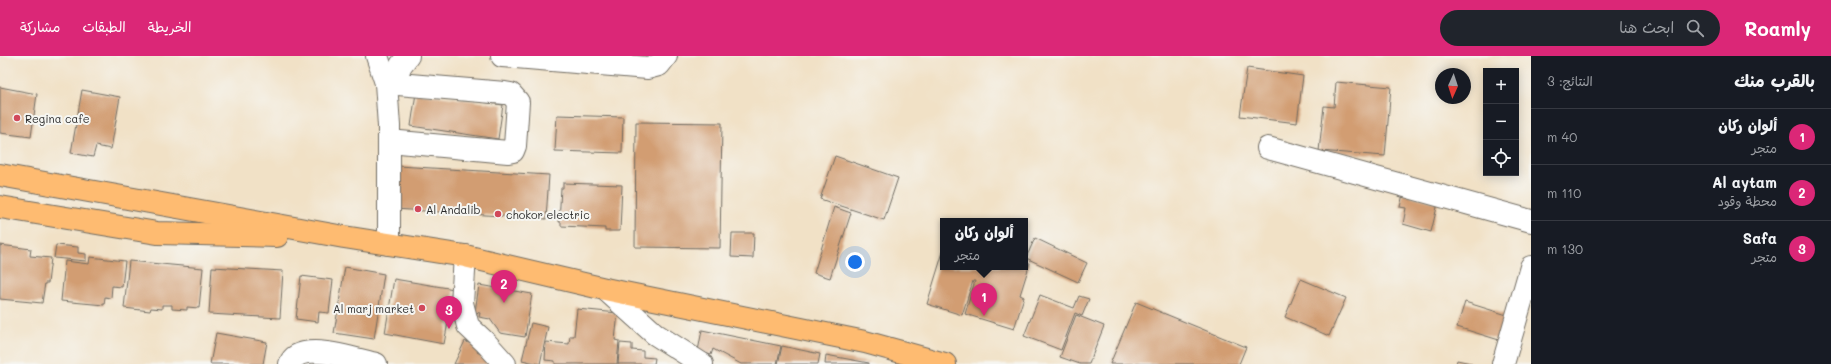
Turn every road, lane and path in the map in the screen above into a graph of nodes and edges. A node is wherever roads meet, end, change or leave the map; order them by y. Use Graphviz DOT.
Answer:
graph roads {
  1 [pos="377,56"];
  2 [pos="408,56"];
  3 [pos="502,56"];
  4 [pos="666,56"];
  5 [pos="390,84"];
  6 [pos="389,141"];
  7 [pos="1268,148"];
  8 [pos="0,175"];
  9 [pos="0,207"];
  10 [pos="1531,221"];
  11 [pos="344,237"];
  12 [pos="389,244"];
  13 [pos="465,256"];
  14 [pos="1531,267"];
  15 [pos="605,289"];
  16 [pos="290,364"];
  17 [pos="376,364"];
  18 [pos="505,364"];
  19 [pos="702,364"];
  20 [pos="945,364"];
  21 [pos="1503,364"];
  1 -- 5 [label="street"];
  2 -- 5 [label="street"];
  3 -- 4 [label="street"];
  5 -- 6 [label="street"];
  5 -- 6 [label="street"];
  6 -- 12 [label="street"];
  7 -- 10 [label="street"];
  8 -- 11 [label="main road"];
  9 -- 11 [label="main road"];
  11 -- 12 [label="main road"];
  12 -- 13 [label="main road"];
  13 -- 15 [label="main road"];
  13 -- 18 [label="street"];
  14 -- 21 [label="street"];
  15 -- 19 [label="street"];
  15 -- 20 [label="main road"];
  16 -- 17 [label="street"];
}
